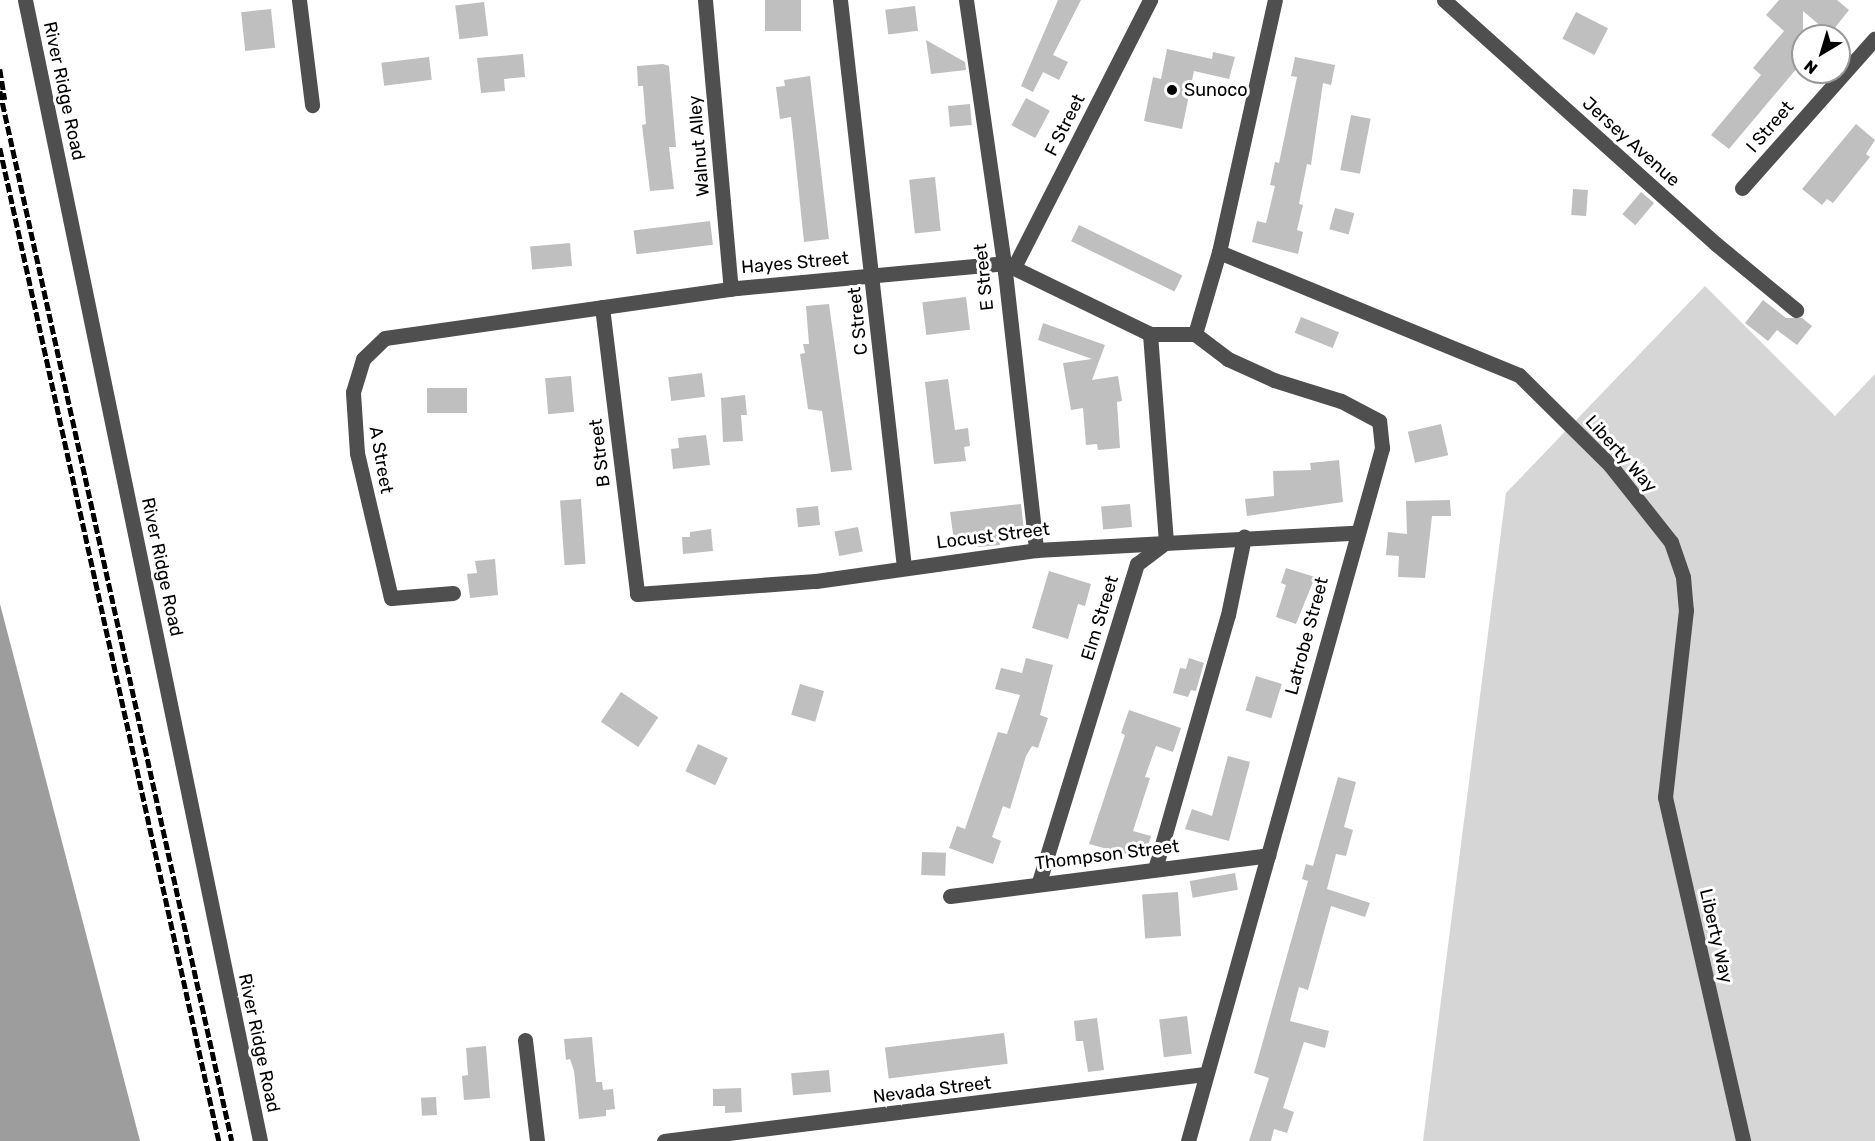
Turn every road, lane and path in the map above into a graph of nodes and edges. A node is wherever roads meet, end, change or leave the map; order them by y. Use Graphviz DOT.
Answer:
graph roads {
  1 [pos="26,0"];
  2 [pos="299,0"];
  3 [pos="705,0"];
  4 [pos="840,0"];
  5 [pos="966,0"];
  6 [pos="1150,0"];
  7 [pos="1273,0"];
  8 [pos="1445,0"];
  9 [pos="1875,38"];
  10 [pos="312,105"];
  11 [pos="1742,188"];
  12 [pos="1219,252"];
  13 [pos="1009,265"];
  14 [pos="873,275"];
  15 [pos="731,289"];
  16 [pos="602,308"];
  17 [pos="1796,310"];
  18 [pos="1150,334"];
  19 [pos="1194,334"];
  20 [pos="385,338"];
  21 [pos="1356,533"];
  22 [pos="1245,537"];
  23 [pos="1166,542"];
  24 [pos="1036,550"];
  25 [pos="904,567"];
  26 [pos="453,593"];
  27 [pos="637,594"];
  28 [pos="1268,855"];
  29 [pos="1155,868"];
  30 [pos="1039,882"];
  31 [pos="950,896"];
  32 [pos="525,1040"];
  33 [pos="1205,1074"];
  34 [pos="768,1136"];
  35 [pos="260,1141"];
  36 [pos="537,1141"];
  37 [pos="664,1141"];
  38 [pos="1188,1141"];
  39 [pos="1743,1141"];
  1 -- 35 [label="street, River Ridge Road"];
  2 -- 10 [label="street"];
  3 -- 15 [label="street, Walnut Alley"];
  4 -- 14 [label="street, C Street"];
  5 -- 13 [label="street, E Street"];
  6 -- 13 [label="street, F Street"];
  7 -- 12 [label="street"];
  8 -- 17 [label="street, Jersey Avenue"];
  9 -- 11 [label="street, I Street"];
  12 -- 19 [label="street"];
  12 -- 39 [label="street, Liberty Way"];
  13 -- 14 [label="street, Hayes Street"];
  13 -- 18 [label="street"];
  13 -- 24 [label="street, E Street"];
  14 -- 15 [label="street, Hayes Street"];
  14 -- 25 [label="street, C Street"];
  15 -- 16 [label="street, Hayes Street"];
  16 -- 20 [label="street, Hayes Street"];
  16 -- 27 [label="street, B Street"];
  18 -- 19 [label="street"];
  18 -- 23 [label="street"];
  19 -- 21 [label="street, Latrobe Street"];
  20 -- 26 [label="street, A Street"];
  21 -- 22 [label="street, Locust Street"];
  21 -- 28 [label="street, Latrobe Street"];
  22 -- 23 [label="street, Locust Street"];
  22 -- 29 [label="street"];
  23 -- 24 [label="street, Locust Street"];
  23 -- 30 [label="street, Elm Street"];
  24 -- 25 [label="street, Locust Street"];
  25 -- 27 [label="street, Locust Street"];
  28 -- 29 [label="street, Thompson Street"];
  28 -- 33 [label="street, Latrobe Street"];
  29 -- 30 [label="street, Thompson Street"];
  30 -- 31 [label="street, Thompson Street"];
  32 -- 36 [label="street"];
  33 -- 34 [label="street, Nevada Street"];
  33 -- 38 [label="street, Latrobe Street"];
  34 -- 37 [label="street, Nevada Street"];
}
